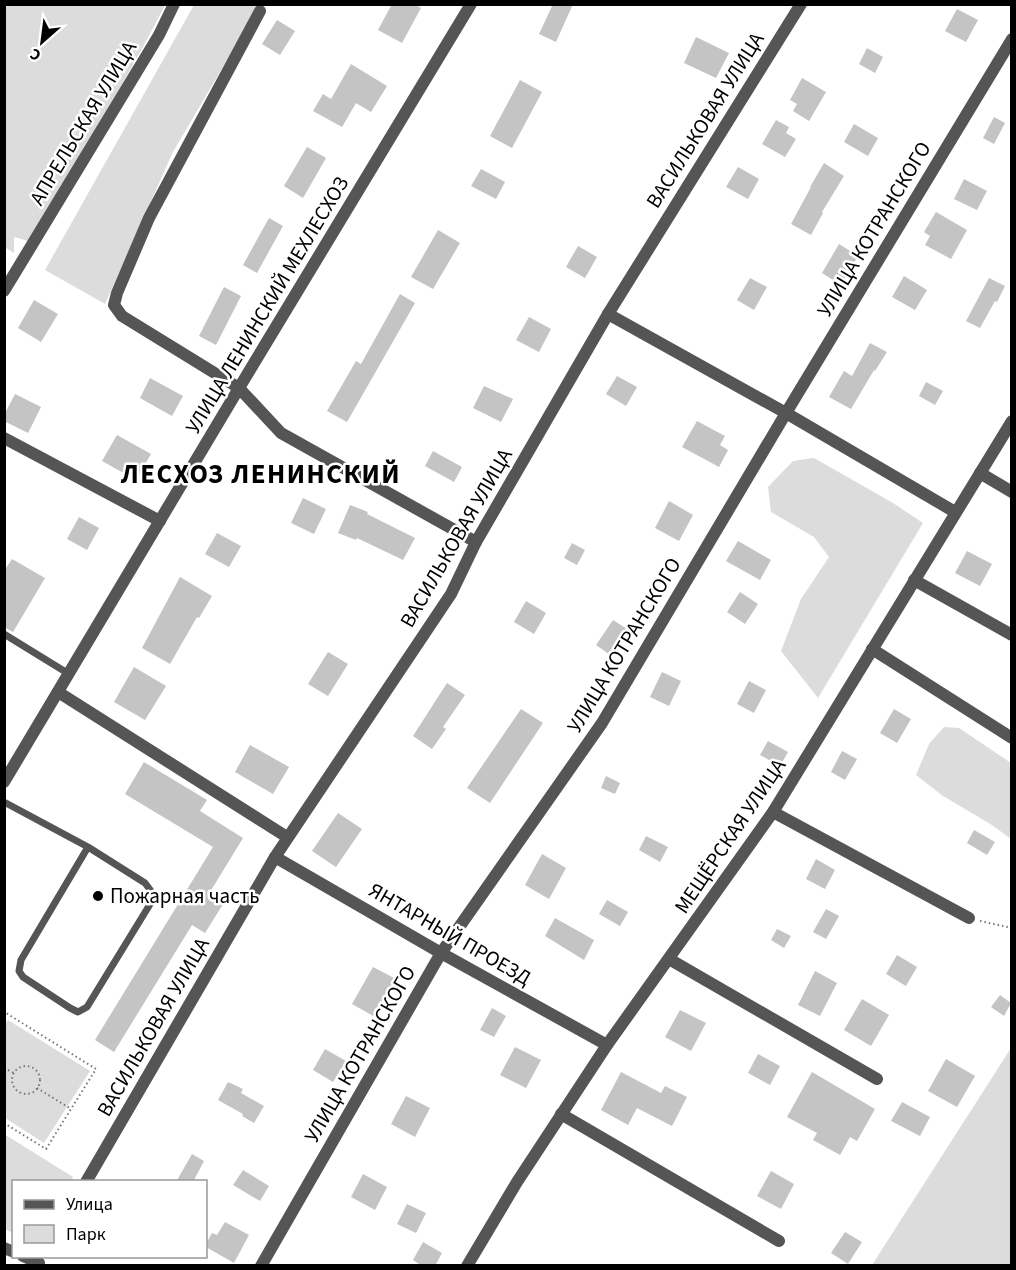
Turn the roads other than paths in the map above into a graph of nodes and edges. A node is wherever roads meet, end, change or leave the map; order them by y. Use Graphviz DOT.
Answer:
graph roads {
  1 [pos="174,4"];
  2 [pos="471,4"];
  3 [pos="801,4"];
  4 [pos="260,11"];
  5 [pos="1011,39"];
  6 [pos="4,291"];
  7 [pos="608,314"];
  8 [pos="239,388"];
  9 [pos="786,413"];
  10 [pos="1011,421"];
  11 [pos="4,438"];
  12 [pos="980,473"];
  13 [pos="1011,492"];
  14 [pos="955,512"];
  15 [pos="160,521"];
  16 [pos="476,542"];
  17 [pos="914,580"];
  18 [pos="4,634"];
  19 [pos="1011,635"];
  20 [pos="872,650"];
  21 [pos="69,674"];
  22 [pos="58,692"];
  23 [pos="1011,738"];
  24 [pos="4,782"];
  25 [pos="4,802"];
  26 [pos="773,812"];
  27 [pos="287,837"];
  28 [pos="88,847"];
  29 [pos="274,857"];
  30 [pos="969,918"];
  31 [pos="441,953"];
  32 [pos="669,959"];
  33 [pos="607,1045"];
  34 [pos="877,1079"];
  35 [pos="561,1114"];
  36 [pos="87,1180"];
  37 [pos="779,1241"];
  38 [pos="261,1266"];
  39 [pos="467,1266"];
  1 -- 6 [label="street, АПРЕЛЬСКАЯ УЛИЦА"];
  2 -- 8 [label="street, УЛИЦА ЛЕНИНСКИЙ МЕХЛЕСХОЗ"];
  3 -- 7 [label="street, ВАСИЛЬКОВАЯ УЛИЦА"];
  4 -- 8 [label="street"];
  5 -- 9 [label="street, УЛИЦА КОТРАНСКОГО"];
  7 -- 9 [label="street"];
  7 -- 16 [label="street, ВАСИЛЬКОВАЯ УЛИЦА"];
  8 -- 15 [label="street, УЛИЦА ЛЕНИНСКИЙ МЕХЛЕСХОЗ"];
  8 -- 16 [label="street"];
  9 -- 14 [label="street"];
  9 -- 31 [label="street, УЛИЦА КОТРАНСКОГО"];
  10 -- 12 [label="street, МЕЩЁРСКАЯ УЛИЦА"];
  11 -- 15 [label="street"];
  12 -- 13 [label="street"];
  12 -- 14 [label="street, МЕЩЁРСКАЯ УЛИЦА"];
  14 -- 17 [label="street, МЕЩЁРСКАЯ УЛИЦА"];
  15 -- 21 [label="street, УЛИЦА ЛЕНИНСКИЙ МЕХЛЕСХОЗ"];
  16 -- 27 [label="street, ВАСИЛЬКОВАЯ УЛИЦА"];
  17 -- 19 [label="street"];
  17 -- 20 [label="street, МЕЩЁРСКАЯ УЛИЦА"];
  18 -- 21 [label="lane"];
  20 -- 23 [label="street"];
  20 -- 26 [label="street, МЕЩЁРСКАЯ УЛИЦА"];
  21 -- 22 [label="street, УЛИЦА ЛЕНИНСКИЙ МЕХЛЕСХОЗ"];
  22 -- 24 [label="street, УЛИЦА ЛЕНИНСКИЙ МЕХЛЕСХОЗ"];
  22 -- 27 [label="street"];
  25 -- 28 [label="lane"];
  26 -- 30 [label="street"];
  26 -- 32 [label="street, МЕЩЁРСКАЯ УЛИЦА"];
  27 -- 29 [label="street, ВАСИЛЬКОВАЯ УЛИЦА"];
  28 -- 28 [label="lane"];
  29 -- 31 [label="street, ЯНТАРНЫЙ ПРОЕЗД"];
  29 -- 36 [label="street, ВАСИЛЬКОВАЯ УЛИЦА"];
  31 -- 33 [label="street, ЯНТАРНЫЙ ПРОЕЗД"];
  31 -- 38 [label="street, УЛИЦА КОТРАНСКОГО"];
  32 -- 33 [label="street, МЕЩЁРСКАЯ УЛИЦА"];
  32 -- 34 [label="street"];
  33 -- 35 [label="street, МЕЩЁРСКАЯ УЛИЦА"];
  35 -- 37 [label="street"];
  35 -- 39 [label="street, МЕЩЁРСКАЯ УЛИЦА"];
}
